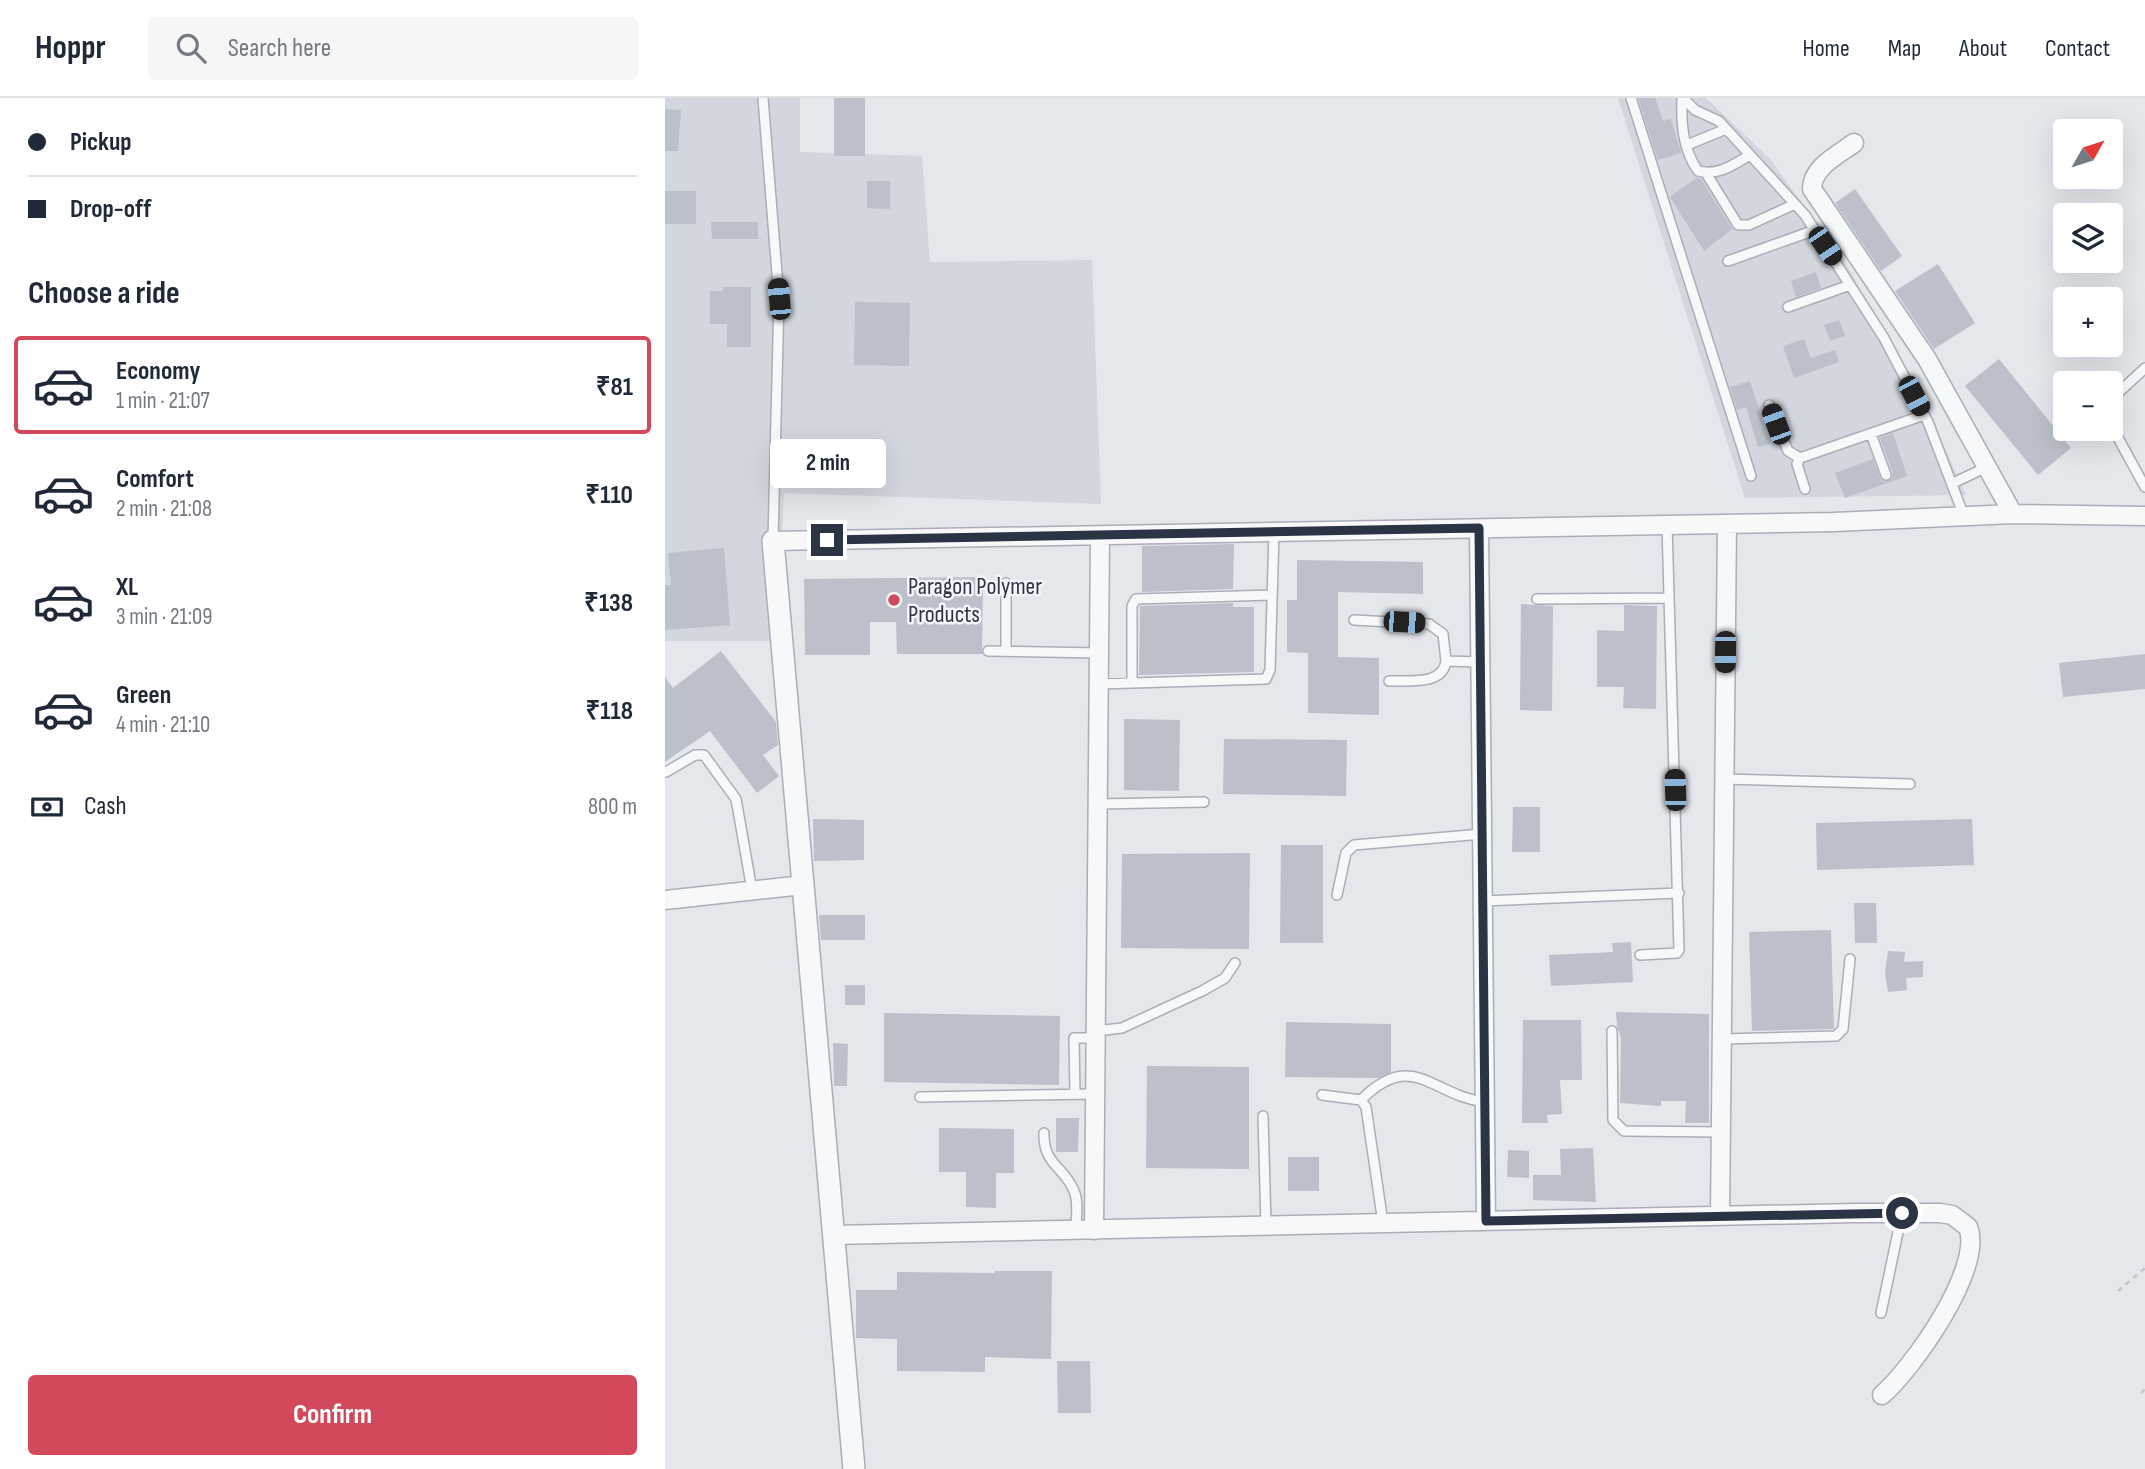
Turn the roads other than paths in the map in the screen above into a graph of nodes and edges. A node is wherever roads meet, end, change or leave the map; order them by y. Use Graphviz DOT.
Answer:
graph roads {
  1 [pos="763,98"];
  2 [pos="1631,98"];
  3 [pos="1683,98"];
  4 [pos="1726,129"];
  5 [pos="1854,143"];
  6 [pos="1687,145"];
  7 [pos="1750,155"];
  8 [pos="1706,173"];
  9 [pos="1795,204"];
  10 [pos="1815,229"];
  11 [pos="1728,261"];
  12 [pos="1850,285"];
  13 [pos="1788,307"];
  14 [pos="2145,368"];
  15 [pos="2123,388"];
  16 [pos="1769,405"];
  17 [pos="1924,415"];
  18 [pos="1871,434"];
  19 [pos="2120,441"];
  20 [pos="1800,458"];
  21 [pos="1987,467"];
  22 [pos="1886,475"];
  23 [pos="1751,476"];
  24 [pos="1953,483"];
  25 [pos="2145,487"];
  26 [pos="1804,489"];
  27 [pos="2013,514"];
  28 [pos="1964,516"];
  29 [pos="2145,516"];
  30 [pos="1727,524"];
  31 [pos="1667,525"];
  32 [pos="1479,528"];
  33 [pos="1274,532"];
  34 [pos="1100,535"];
  35 [pos="773,541"];
  36 [pos="1006,583"];
  37 [pos="1272,594"];
  38 [pos="1669,598"];
  39 [pos="1537,599"];
  40 [pos="1355,620"];
  41 [pos="988,651"];
  42 [pos="1006,651"];
  43 [pos="1099,653"];
  44 [pos="1446,661"];
  45 [pos="1481,662"];
  46 [pos="1389,681"];
  47 [pos="1132,683"];
  48 [pos="1099,684"];
  49 [pos="666,772"];
  50 [pos="1724,779"];
  51 [pos="1910,784"];
  52 [pos="1204,802"];
  53 [pos="1098,804"];
  54 [pos="1482,834"];
  55 [pos="803,885"];
  56 [pos="752,890"];
  57 [pos="1679,893"];
  58 [pos="1337,895"];
  59 [pos="665,900"];
  60 [pos="1483,901"];
  61 [pos="1640,955"];
  62 [pos="1850,959"];
  63 [pos="1235,963"];
  64 [pos="1612,1031"];
  65 [pos="1096,1034"];
  66 [pos="1722,1039"];
  67 [pos="1075,1076"];
  68 [pos="1096,1085"];
  69 [pos="1075,1094"];
  70 [pos="1322,1095"];
  71 [pos="920,1097"];
  72 [pos="1361,1100"];
  73 [pos="1485,1102"];
  74 [pos="1263,1116"];
  75 [pos="1721,1132"];
  76 [pos="1044,1133"];
  77 [pos="1902,1213"];
  78 [pos="1720,1216"];
  79 [pos="1486,1221"];
  80 [pos="1383,1223"];
  81 [pos="1266,1226"];
  82 [pos="1076,1230"];
  83 [pos="1094,1230"];
  84 [pos="834,1235"];
  85 [pos="1881,1313"];
  86 [pos="1882,1395"];
  87 [pos="854,1469"];
  1 -- 35 [label="lane"];
  2 -- 23 [label="lane"];
  3 -- 4 [label="lane"];
  3 -- 6 [label="lane"];
  4 -- 6 [label="lane"];
  4 -- 7 [label="lane"];
  5 -- 21 [label="street"];
  6 -- 8 [label="lane"];
  7 -- 8 [label="lane"];
  7 -- 9 [label="lane"];
  8 -- 9 [label="lane"];
  9 -- 10 [label="lane"];
  10 -- 11 [label="lane"];
  10 -- 12 [label="lane"];
  12 -- 13 [label="lane"];
  12 -- 17 [label="lane"];
  14 -- 15 [label="lane"];
  16 -- 20 [label="lane"];
  17 -- 18 [label="lane"];
  17 -- 24 [label="lane"];
  18 -- 20 [label="lane"];
  18 -- 22 [label="lane"];
  19 -- 25 [label="lane"];
  20 -- 26 [label="lane"];
  21 -- 24 [label="lane"];
  21 -- 27 [label="street"];
  24 -- 28 [label="lane"];
  27 -- 28 [label="street"];
  27 -- 29 [label="street"];
  28 -- 30 [label="street"];
  30 -- 31 [label="street"];
  30 -- 50 [label="street"];
  31 -- 32 [label="street"];
  31 -- 38 [label="lane"];
  32 -- 33 [label="street"];
  32 -- 45 [label="street"];
  33 -- 34 [label="street"];
  33 -- 37 [label="lane"];
  34 -- 35 [label="street"];
  34 -- 43 [label="street"];
  35 -- 55 [label="street"];
  36 -- 42 [label="lane"];
  37 -- 47 [label="lane"];
  37 -- 47 [label="lane"];
  38 -- 39 [label="lane"];
  38 -- 57 [label="lane"];
  40 -- 44 [label="lane"];
  41 -- 42 [label="lane"];
  42 -- 43 [label="lane"];
  43 -- 48 [label="street"];
  44 -- 45 [label="lane"];
  44 -- 46 [label="lane"];
  45 -- 54 [label="street"];
  47 -- 48 [label="lane"];
  48 -- 53 [label="street"];
  49 -- 56 [label="lane"];
  50 -- 51 [label="lane"];
  50 -- 66 [label="street"];
  52 -- 53 [label="lane"];
  53 -- 65 [label="street"];
  54 -- 58 [label="lane"];
  54 -- 60 [label="street"];
  55 -- 56 [label="street"];
  55 -- 84 [label="street"];
  56 -- 59 [label="street"];
  57 -- 60 [label="lane"];
  57 -- 61 [label="lane"];
  60 -- 73 [label="street"];
  62 -- 66 [label="lane"];
  63 -- 65 [label="lane"];
  64 -- 75 [label="lane"];
  65 -- 67 [label="lane"];
  65 -- 68 [label="street"];
  66 -- 75 [label="street"];
  67 -- 68 [label="lane"];
  67 -- 69 [label="lane"];
  68 -- 69 [label="lane"];
  68 -- 83 [label="street"];
  69 -- 71 [label="lane"];
  70 -- 72 [label="lane"];
  72 -- 73 [label="lane"];
  72 -- 80 [label="lane"];
  73 -- 79 [label="street"];
  74 -- 81 [label="lane"];
  75 -- 78 [label="street"];
  76 -- 82 [label="lane"];
  77 -- 78 [label="street"];
  77 -- 85 [label="lane"];
  77 -- 86 [label="street"];
  78 -- 79 [label="street"];
  79 -- 80 [label="street"];
  80 -- 81 [label="street"];
  81 -- 83 [label="street"];
  82 -- 83 [label="street"];
  82 -- 84 [label="street"];
  84 -- 87 [label="street"];
}
